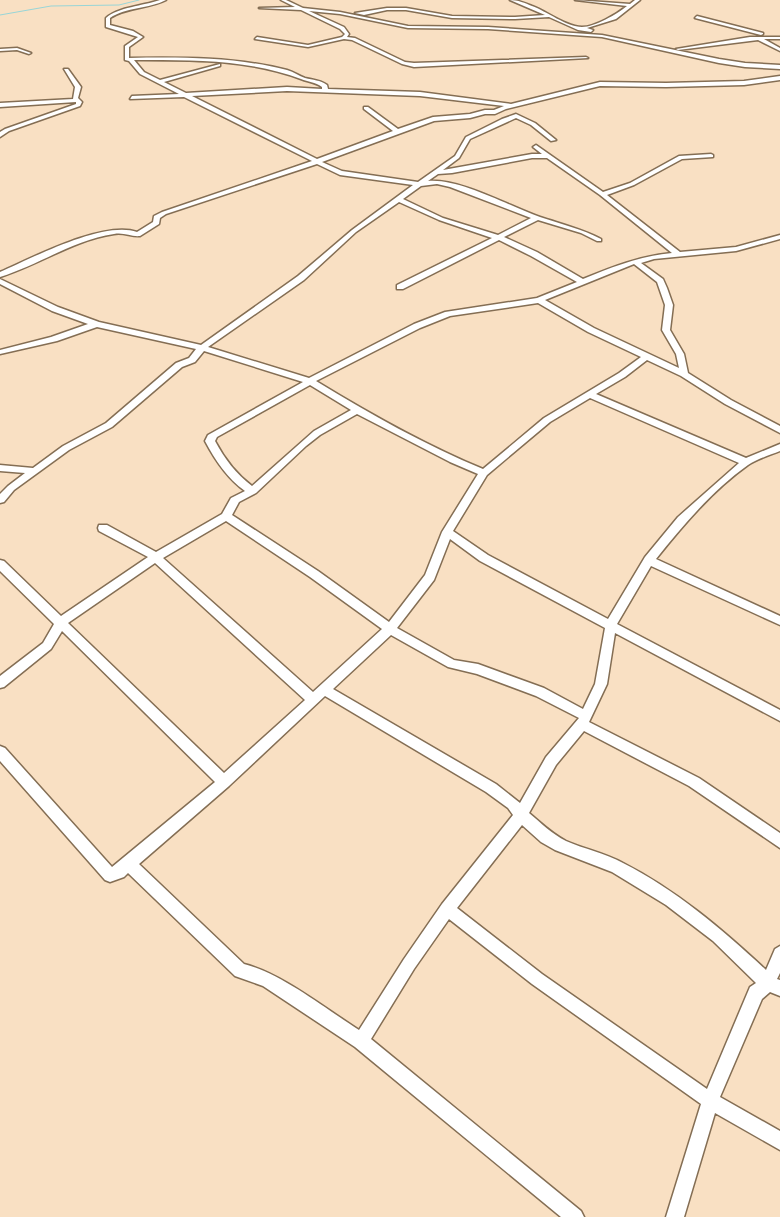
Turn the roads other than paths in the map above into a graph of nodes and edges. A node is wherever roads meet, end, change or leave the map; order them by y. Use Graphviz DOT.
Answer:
graph roads {
  1 [pos="164,0"];
  2 [pos="283,0"];
  3 [pos="512,0"];
  4 [pos="577,0"];
  5 [pos="638,0"];
  6 [pos="631,5"];
  7 [pos="261,8"];
  8 [pos="533,8"];
  9 [pos="298,9"];
  10 [pos="347,14"];
  11 [pos="364,14"];
  12 [pos="527,16"];
  13 [pos="548,16"];
  14 [pos="357,17"];
  15 [pos="697,17"];
  16 [pos="583,28"];
  17 [pos="780,33"];
  18 [pos="564,34"];
  19 [pos="767,35"];
  20 [pos="602,36"];
  21 [pos="257,38"];
  22 [pos="344,38"];
  23 [pos="780,38"];
  24 [pos="760,39"];
  25 [pos="0,50"];
  26 [pos="669,50"];
  27 [pos="780,50"];
  28 [pos="0,57"];
  29 [pos="586,58"];
  30 [pos="127,60"];
  31 [pos="232,63"];
  32 [pos="780,66"];
  33 [pos="66,70"];
  34 [pos="780,78"];
  35 [pos="304,79"];
  36 [pos="159,82"];
  37 [pos="276,90"];
  38 [pos="325,91"];
  39 [pos="184,96"];
  40 [pos="132,98"];
  41 [pos="77,100"];
  42 [pos="37,103"];
  43 [pos="0,105"];
  44 [pos="513,106"];
  45 [pos="366,108"];
  46 [pos="57,113"];
  47 [pos="397,131"];
  48 [pos="0,135"];
  49 [pos="536,147"];
  50 [pos="549,156"];
  51 [pos="711,156"];
  52 [pos="523,158"];
  53 [pos="313,161"];
  54 [pos="434,172"];
  55 [pos="418,184"];
  56 [pos="602,194"];
  57 [pos="399,199"];
  58 [pos="537,218"];
  59 [pos="780,237"];
  60 [pos="500,238"];
  61 [pos="599,240"];
  62 [pos="678,254"];
  63 [pos="636,262"];
  64 [pos="0,275"];
  65 [pos="0,281"];
  66 [pos="582,282"];
  67 [pos="400,287"];
  68 [pos="539,300"];
  69 [pos="96,324"];
  70 [pos="202,348"];
  71 [pos="0,352"];
  72 [pos="647,356"];
  73 [pos="684,374"];
  74 [pos="310,380"];
  75 [pos="590,395"];
  76 [pos="357,410"];
  77 [pos="780,430"];
  78 [pos="780,447"];
  79 [pos="746,462"];
  80 [pos="0,468"];
  81 [pos="36,470"];
  82 [pos="484,473"];
  83 [pos="252,491"];
  84 [pos="0,500"];
  85 [pos="226,516"];
  86 [pos="102,528"];
  87 [pos="447,532"];
  88 [pos="156,558"];
  89 [pos="649,560"];
  90 [pos="0,564"];
  91 [pos="780,621"];
  92 [pos="62,622"];
  93 [pos="611,624"];
  94 [pos="390,629"];
  95 [pos="0,682"];
  96 [pos="325,690"];
  97 [pos="314,700"];
  98 [pos="780,716"];
  99 [pos="584,720"];
  100 [pos="0,752"];
  101 [pos="224,782"];
  102 [pos="521,815"];
  103 [pos="780,840"];
  104 [pos="128,863"];
  105 [pos="447,909"];
  106 [pos="780,954"];
  107 [pos="774,986"];
  108 [pos="361,1041"];
  109 [pos="710,1101"];
  110 [pos="780,1141"];
  111 [pos="575,1217"];
  112 [pos="675,1217"];
  1 -- 30 [label="street"];
  2 -- 9 [label="street"];
  3 -- 8 [label="street"];
  4 -- 6 [label="street"];
  5 -- 6 [label="street"];
  6 -- 16 [label="street"];
  7 -- 9 [label="street"];
  8 -- 12 [label="street"];
  8 -- 13 [label="street"];
  9 -- 10 [label="street"];
  9 -- 22 [label="street"];
  10 -- 11 [label="street"];
  10 -- 14 [label="street"];
  11 -- 12 [label="street"];
  11 -- 14 [label="street"];
  12 -- 13 [label="street"];
  13 -- 16 [label="street"];
  14 -- 18 [label="street"];
  15 -- 19 [label="street"];
  16 -- 18 [label="street"];
  16 -- 20 [label="street"];
  17 -- 19 [label="street"];
  18 -- 20 [label="street"];
  19 -- 23 [label="street"];
  19 -- 24 [label="street"];
  20 -- 26 [label="street"];
  21 -- 22 [label="street"];
  22 -- 29 [label="street"];
  24 -- 26 [label="street"];
  24 -- 27 [label="street"];
  25 -- 28 [label="street"];
  26 -- 32 [label="street"];
  30 -- 31 [label="street"];
  30 -- 36 [label="street"];
  31 -- 35 [label="street"];
  31 -- 36 [label="street"];
  33 -- 41 [label="street"];
  34 -- 44 [label="street"];
  35 -- 37 [label="street"];
  35 -- 38 [label="street"];
  36 -- 39 [label="street"];
  37 -- 38 [label="street"];
  37 -- 39 [label="street"];
  38 -- 44 [label="street"];
  39 -- 40 [label="street"];
  39 -- 53 [label="street"];
  41 -- 42 [label="street"];
  41 -- 46 [label="street"];
  42 -- 43 [label="street"];
  42 -- 46 [label="street"];
  44 -- 47 [label="street"];
  45 -- 47 [label="street"];
  46 -- 48 [label="street"];
  47 -- 53 [label="street"];
  49 -- 50 [label="street"];
  49 -- 52 [label="street"];
  49 -- 54 [label="street"];
  50 -- 52 [label="street"];
  50 -- 56 [label="street"];
  51 -- 56 [label="street"];
  52 -- 54 [label="street"];
  53 -- 55 [label="street"];
  53 -- 64 [label="street"];
  54 -- 55 [label="street"];
  55 -- 57 [label="street"];
  55 -- 58 [label="street"];
  56 -- 62 [label="street"];
  57 -- 60 [label="street"];
  57 -- 70 [label="street"];
  58 -- 60 [label="street"];
  58 -- 61 [label="street"];
  59 -- 62 [label="street"];
  60 -- 66 [label="street"];
  60 -- 67 [label="street"];
  62 -- 63 [label="street"];
  63 -- 66 [label="street"];
  63 -- 73 [label="street"];
  65 -- 69 [label="street"];
  66 -- 68 [label="street"];
  68 -- 72 [label="street"];
  68 -- 74 [label="street"];
  69 -- 70 [label="street"];
  69 -- 71 [label="street"];
  70 -- 74 [label="street"];
  70 -- 81 [label="street"];
  72 -- 73 [label="street"];
  72 -- 75 [label="street"];
  73 -- 77 [label="street"];
  74 -- 76 [label="street"];
  74 -- 83 [label="street"];
  75 -- 79 [label="street"];
  75 -- 82 [label="street"];
  76 -- 82 [label="street"];
  76 -- 83 [label="street"];
  78 -- 79 [label="street"];
  79 -- 89 [label="street"];
  80 -- 81 [label="street"];
  81 -- 84 [label="street"];
  82 -- 87 [label="street"];
  83 -- 85 [label="street"];
  85 -- 88 [label="street"];
  85 -- 94 [label="street"];
  86 -- 88 [label="street"];
  87 -- 93 [label="street"];
  87 -- 94 [label="street"];
  88 -- 92 [label="street"];
  88 -- 97 [label="street"];
  89 -- 91 [label="street"];
  89 -- 93 [label="street"];
  90 -- 92 [label="street"];
  92 -- 95 [label="street"];
  92 -- 101 [label="street"];
  93 -- 98 [label="street"];
  93 -- 99 [label="street"];
  94 -- 96 [label="street"];
  94 -- 99 [label="street"];
  96 -- 97 [label="street"];
  96 -- 102 [label="street"];
  97 -- 101 [label="street"];
  99 -- 102 [label="street"];
  99 -- 103 [label="street"];
  100 -- 104 [label="street"];
  101 -- 104 [label="street"];
  102 -- 105 [label="street"];
  102 -- 107 [label="street"];
  104 -- 108 [label="street"];
  105 -- 108 [label="street"];
  105 -- 109 [label="street"];
  106 -- 107 [label="street"];
  107 -- 109 [label="street"];
  108 -- 111 [label="street"];
  109 -- 110 [label="street"];
  109 -- 112 [label="street"];
}
